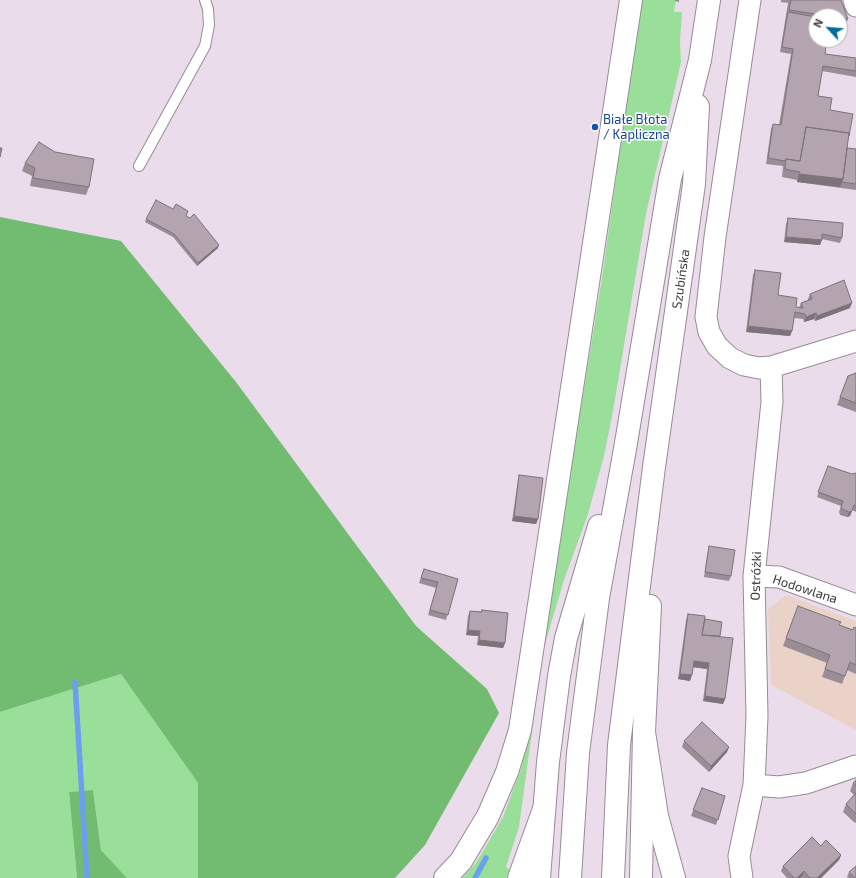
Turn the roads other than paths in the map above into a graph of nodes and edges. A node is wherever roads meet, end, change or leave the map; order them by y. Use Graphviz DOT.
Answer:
graph roads {
  1 [pos="205,0"];
  2 [pos="631,0"];
  3 [pos="709,0"];
  4 [pos="750,0"];
  5 [pos="854,0"];
  6 [pos="856,6"];
  7 [pos="700,60"];
  8 [pos="139,166"];
  9 [pos="856,341"];
  10 [pos="771,367"];
  11 [pos="626,449"];
  12 [pos="650,497"];
  13 [pos="754,576"];
  14 [pos="856,605"];
  15 [pos="644,732"];
  16 [pos="856,766"];
  17 [pos="754,785"];
  18 [pos="544,809"];
  19 [pos="445,878"];
  20 [pos="519,878"];
  21 [pos="539,878"];
  22 [pos="570,878"];
  23 [pos="613,878"];
  24 [pos="641,878"];
  25 [pos="674,878"];
  26 [pos="742,878"];
  1 -- 8 [label="lane"];
  2 -- 19 [label="main road"];
  3 -- 7 [label="main road, Szubińska"];
  4 -- 10 [label="street"];
  5 -- 6 [label="street"];
  7 -- 11 [label="main road, Szubińska"];
  7 -- 12 [label="main road, Szubińska"];
  9 -- 10 [label="street"];
  10 -- 13 [label="street, Ostróżki"];
  11 -- 18 [label="main road"];
  11 -- 22 [label="main road"];
  12 -- 15 [label="main road"];
  12 -- 23 [label="main road"];
  13 -- 14 [label="street, Hodowlana"];
  13 -- 17 [label="street, Ostróżki"];
  15 -- 24 [label="main road"];
  15 -- 25 [label="main road"];
  16 -- 17 [label="street"];
  17 -- 26 [label="street, Ostróżki"];
  18 -- 20 [label="main road"];
  18 -- 21 [label="main road"];
}
